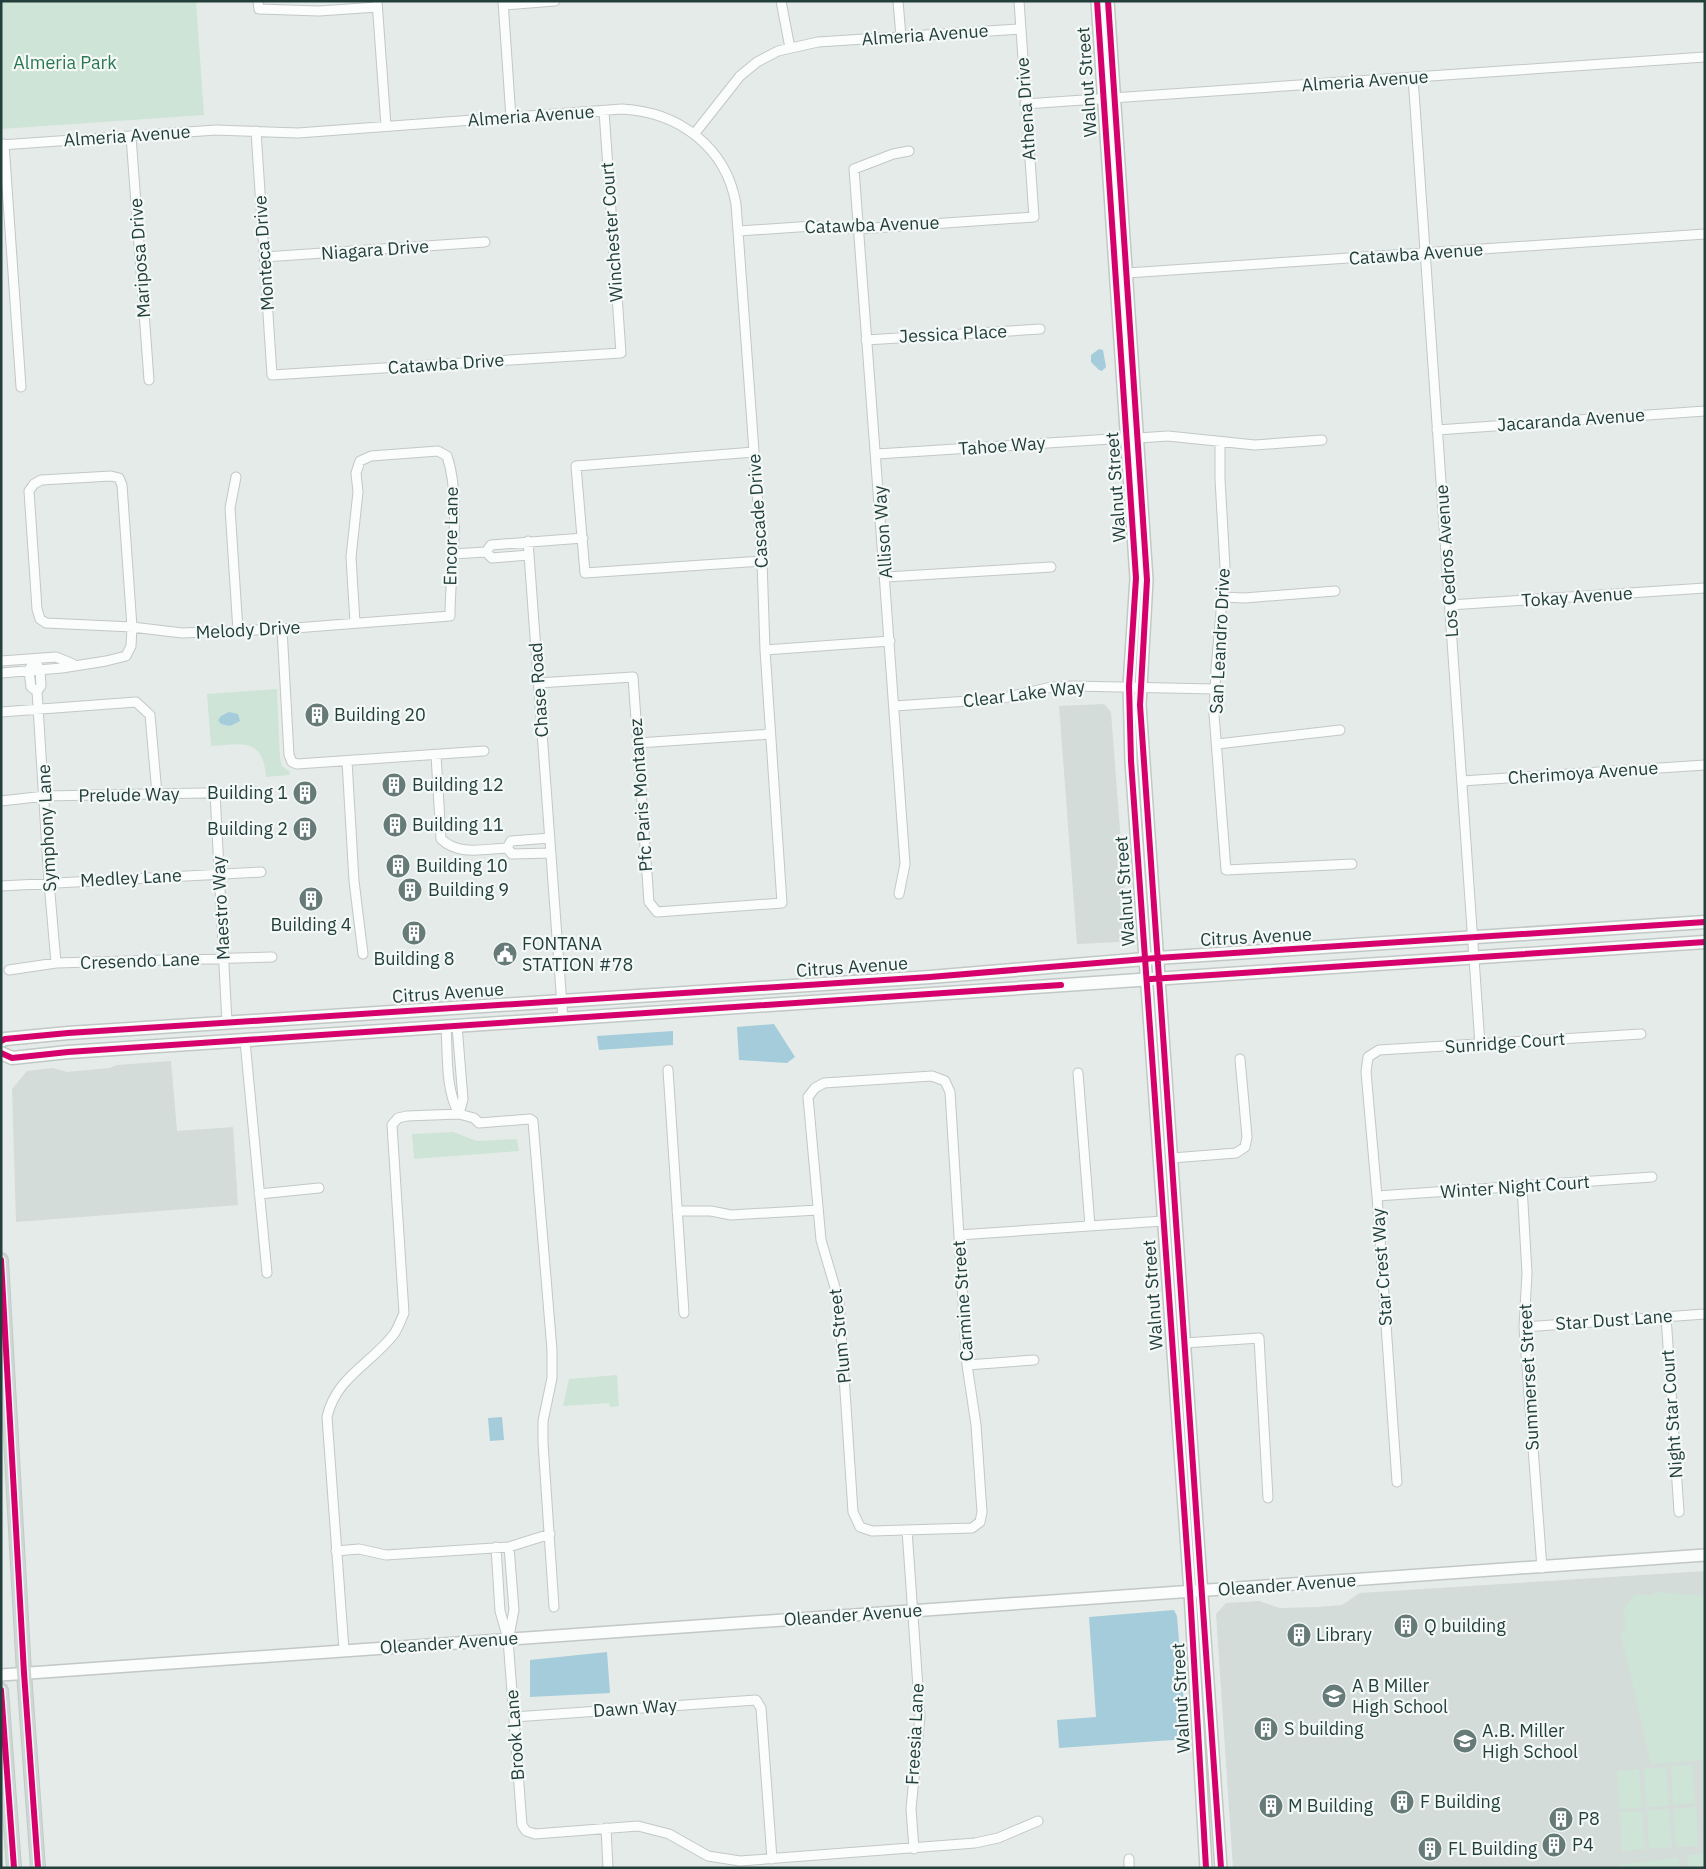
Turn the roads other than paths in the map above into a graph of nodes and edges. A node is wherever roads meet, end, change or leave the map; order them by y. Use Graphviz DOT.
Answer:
graph roads {
  1 [pos="555,1"];
  2 [pos="781,1"];
  3 [pos="898,1"];
  4 [pos="1019,1"];
  5 [pos="1097,1"];
  6 [pos="1108,1"];
  7 [pos="503,3"];
  8 [pos="377,4"];
  9 [pos="259,5"];
  10 [pos="1020,29"];
  11 [pos="901,37"];
  12 [pos="790,48"];
  13 [pos="1705,58"];
  14 [pos="1413,77"];
  15 [pos="1110,99"];
  16 [pos="1025,104"];
  17 [pos="604,111"];
  18 [pos="510,118"];
  19 [pos="386,126"];
  20 [pos="256,131"];
  21 [pos="694,133"];
  22 [pos="131,136"];
  23 [pos="2,144"];
  24 [pos="910,151"];
  25 [pos="1034,217"];
  26 [pos="859,229"];
  27 [pos="739,231"];
  28 [pos="1705,234"];
  29 [pos="485,242"];
  30 [pos="1425,253"];
  31 [pos="264,257"];
  32 [pos="1127,274"];
  33 [pos="1040,329"];
  34 [pos="866,340"];
  35 [pos="621,353"];
  36 [pos="272,375"];
  37 [pos="149,380"];
  38 [pos="21,388"];
  39 [pos="1705,411"];
  40 [pos="1437,430"];
  41 [pos="1133,438"];
  42 [pos="1322,440"];
  43 [pos="1220,442"];
  44 [pos="754,452"];
  45 [pos="877,454"];
  46 [pos="236,477"];
  47 [pos="583,538"];
  48 [pos="528,542"];
  49 [pos="486,552"];
  50 [pos="452,554"];
  51 [pos="529,555"];
  52 [pos="762,561"];
  53 [pos="1051,566"];
  54 [pos="886,577"];
  55 [pos="1705,588"];
  56 [pos="1335,591"];
  57 [pos="1223,596"];
  58 [pos="1450,606"];
  59 [pos="450,616"];
  60 [pos="355,623"];
  61 [pos="132,627"];
  62 [pos="282,628"];
  63 [pos="238,631"];
  64 [pos="890,641"];
  65 [pos="765,650"];
  66 [pos="34,659"];
  67 [pos="1,662"];
  68 [pos="73,664"];
  69 [pos="40,670"];
  70 [pos="30,671"];
  71 [pos="1,673"];
  72 [pos="538,683"];
  73 [pos="1134,686"];
  74 [pos="1214,690"];
  75 [pos="38,692"];
  76 [pos="894,706"];
  77 [pos="39,708"];
  78 [pos="1,712"];
  79 [pos="1340,730"];
  80 [pos="770,734"];
  81 [pos="638,743"];
  82 [pos="1217,744"];
  83 [pos="484,751"];
  84 [pos="436,755"];
  85 [pos="347,761"];
  86 [pos="1705,765"];
  87 [pos="1462,781"];
  88 [pos="256,792"];
  89 [pos="215,793"];
  90 [pos="157,794"];
  91 [pos="45,796"];
  92 [pos="1,800"];
  93 [pos="550,838"];
  94 [pos="503,848"];
  95 [pos="551,852"];
  96 [pos="1352,864"];
  97 [pos="261,872"];
  98 [pos="220,874"];
  99 [pos="49,882"];
  100 [pos="1,886"];
  101 [pos="899,894"];
  102 [pos="656,912"];
  103 [pos="1705,922"];
  104 [pos="1473,939"];
  105 [pos="1705,942"];
  106 [pos="364,954"];
  107 [pos="272,957"];
  108 [pos="1474,957"];
  109 [pos="224,958"];
  110 [pos="1151,958"];
  111 [pos="56,964"];
  112 [pos="9,970"];
  113 [pos="1153,979"];
  114 [pos="562,1000"];
  115 [pos="563,1019"];
  116 [pos="227,1023"];
  117 [pos="452,1027"];
  118 [pos="1641,1034"];
  119 [pos="245,1041"];
  120 [pos="1,1042"];
  121 [pos="1480,1045"];
  122 [pos="1,1053"];
  123 [pos="1370,1053"];
  124 [pos="1240,1058"];
  125 [pos="668,1070"];
  126 [pos="1078,1073"];
  127 [pos="815,1088"];
  128 [pos="459,1114"];
  129 [pos="1172,1158"];
  130 [pos="1652,1177"];
  131 [pos="1522,1186"];
  132 [pos="319,1188"];
  133 [pos="259,1194"];
  134 [pos="1378,1196"];
  135 [pos="818,1210"];
  136 [pos="677,1211"];
  137 [pos="1163,1221"];
  138 [pos="1090,1226"];
  139 [pos="958,1235"];
  140 [pos="1,1260"];
  141 [pos="267,1273"];
  142 [pos="684,1313"];
  143 [pos="1705,1314"];
  144 [pos="1666,1316"];
  145 [pos="1524,1327"];
  146 [pos="1185,1343"];
  147 [pos="1034,1360"];
  148 [pos="967,1364"];
  149 [pos="1397,1482"];
  150 [pos="1268,1498"];
  151 [pos="1679,1512"];
  152 [pos="907,1530"];
  153 [pos="550,1534"];
  154 [pos="509,1546"];
  155 [pos="496,1547"];
  156 [pos="336,1550"];
  157 [pos="1705,1555"];
  158 [pos="1542,1568"];
  159 [pos="513,1591"];
  160 [pos="1202,1591"];
  161 [pos="499,1592"];
  162 [pos="1190,1592"];
  163 [pos="554,1607"];
  164 [pos="913,1611"];
  165 [pos="508,1639"];
  166 [pos="344,1650"];
  167 [pos="24,1673"];
  168 [pos="1,1675"];
  169 [pos="1,1690"];
  170 [pos="514,1717"];
  171 [pos="1038,1821"];
  172 [pos="606,1828"];
  173 [pos="914,1849"];
  174 [pos="772,1859"];
  175 [pos="14,1868"];
  176 [pos="38,1868"];
  177 [pos="608,1868"];
  178 [pos="1206,1868"];
  179 [pos="1221,1868"];
  1 -- 7 [label="street"];
  2 -- 12 [label="street"];
  3 -- 11 [label="street"];
  4 -- 10 [label="street, Athena Drive"];
  5 -- 15 [label="street, Walnut Street"];
  6 -- 15 [label="street, Walnut Street"];
  7 -- 18 [label="street"];
  8 -- 9 [label="street"];
  8 -- 19 [label="street"];
  10 -- 11 [label="street, Almeria Avenue"];
  10 -- 16 [label="street, Athena Drive"];
  11 -- 12 [label="street, Almeria Avenue"];
  12 -- 21 [label="street, Almeria Avenue"];
  13 -- 14 [label="street, Almeria Avenue"];
  14 -- 15 [label="street, Almeria Avenue"];
  14 -- 30 [label="street, Los Cedros Avenue"];
  15 -- 16 [label="street, Almeria Avenue"];
  15 -- 32 [label="street, Walnut Street"];
  15 -- 41 [label="street, Walnut Street"];
  16 -- 25 [label="street, Athena Drive"];
  17 -- 18 [label="street, Almeria Avenue"];
  17 -- 21 [label="street, Almeria Avenue"];
  17 -- 35 [label="street, Winchester Court"];
  18 -- 19 [label="street, Almeria Avenue"];
  19 -- 20 [label="street, Almeria Avenue"];
  20 -- 22 [label="street, Almeria Avenue"];
  20 -- 31 [label="street, Monteca Drive"];
  21 -- 27 [label="street, Cascade Drive"];
  22 -- 23 [label="street, Almeria Avenue"];
  22 -- 37 [label="street, Mariposa Drive"];
  23 -- 38 [label="street"];
  24 -- 26 [label="street, Allison Way"];
  25 -- 26 [label="street, Catawba Avenue"];
  26 -- 27 [label="street, Catawba Avenue"];
  26 -- 34 [label="street, Allison Way"];
  27 -- 44 [label="street, Cascade Drive"];
  28 -- 30 [label="street, Catawba Avenue"];
  29 -- 31 [label="street, Niagara Drive"];
  30 -- 32 [label="street, Catawba Avenue"];
  30 -- 40 [label="street, Los Cedros Avenue"];
  31 -- 36 [label="street, Monteca Drive"];
  32 -- 41 [label="street, Walnut Street"];
  33 -- 34 [label="street, Jessica Place"];
  34 -- 45 [label="street, Allison Way"];
  35 -- 36 [label="street, Catawba Drive"];
  39 -- 40 [label="street, Jacaranda Avenue"];
  40 -- 58 [label="street, Los Cedros Avenue"];
  41 -- 43 [label="street, Tahoe Way"];
  41 -- 45 [label="street, Tahoe Way"];
  41 -- 73 [label="street, Walnut Street"];
  42 -- 43 [label="street, Tahoe Way"];
  43 -- 57 [label="street, San Leandro Drive"];
  44 -- 47 [label="street"];
  44 -- 52 [label="street, Cascade Drive"];
  45 -- 54 [label="street, Allison Way"];
  46 -- 63 [label="street"];
  47 -- 48 [label="street"];
  47 -- 52 [label="street"];
  48 -- 49 [label="street"];
  48 -- 51 [label="street, Chase Road"];
  49 -- 50 [label="street"];
  49 -- 51 [label="street"];
  50 -- 59 [label="street, Encore Lane"];
  50 -- 60 [label="street, Encore Lane"];
  51 -- 72 [label="street, Chase Road"];
  52 -- 65 [label="street, Cascade Drive"];
  53 -- 54 [label="street"];
  54 -- 64 [label="street, Allison Way"];
  55 -- 58 [label="street, Tokay Avenue"];
  56 -- 57 [label="street"];
  57 -- 74 [label="street, San Leandro Drive"];
  58 -- 87 [label="street, Los Cedros Avenue"];
  59 -- 60 [label="street, Melody Drive"];
  60 -- 62 [label="street, Melody Drive"];
  61 -- 61 [label="street, Melody Drive"];
  61 -- 63 [label="street, Melody Drive"];
  61 -- 68 [label="street"];
  62 -- 63 [label="street, Melody Drive"];
  62 -- 85 [label="street"];
  64 -- 65 [label="street"];
  64 -- 76 [label="street, Allison Way"];
  65 -- 80 [label="street, Cascade Drive"];
  66 -- 67 [label="street"];
  66 -- 68 [label="street"];
  66 -- 69 [label="street"];
  66 -- 70 [label="street"];
  68 -- 69 [label="street"];
  69 -- 70 [label="street"];
  69 -- 75 [label="street, Symphony Lane"];
  70 -- 71 [label="street"];
  70 -- 75 [label="street, Symphony Lane"];
  72 -- 81 [label="street, Pfc Paris Montanez"];
  72 -- 93 [label="street, Chase Road"];
  73 -- 74 [label="street, Clear Lake Way"];
  73 -- 76 [label="street, Clear Lake Way"];
  73 -- 110 [label="street, Walnut Street"];
  74 -- 82 [label="street, San Leandro Drive"];
  75 -- 77 [label="street, Symphony Lane"];
  76 -- 101 [label="street, Allison Way"];
  77 -- 78 [label="street"];
  77 -- 90 [label="street"];
  77 -- 91 [label="street, Symphony Lane"];
  79 -- 82 [label="street"];
  80 -- 81 [label="street"];
  80 -- 102 [label="street, Cascade Drive"];
  81 -- 102 [label="street, Pfc Paris Montanez"];
  82 -- 96 [label="street, San Leandro Drive"];
  83 -- 84 [label="street"];
  84 -- 85 [label="street"];
  84 -- 94 [label="street"];
  85 -- 106 [label="street"];
  86 -- 87 [label="street, Cherimoya Avenue"];
  87 -- 104 [label="street, Los Cedros Avenue"];
  88 -- 89 [label="street, Prelude Way"];
  89 -- 90 [label="street, Prelude Way"];
  89 -- 98 [label="street, Maestro Way"];
  90 -- 91 [label="street, Prelude Way"];
  91 -- 92 [label="street, Prelude Way"];
  91 -- 99 [label="street, Symphony Lane"];
  93 -- 94 [label="street"];
  93 -- 95 [label="street, Chase Road"];
  94 -- 95 [label="street"];
  95 -- 114 [label="street, Chase Road"];
  97 -- 98 [label="street, Medley Lane"];
  98 -- 99 [label="street, Medley Lane"];
  98 -- 109 [label="street, Maestro Way"];
  99 -- 100 [label="street, Medley Lane"];
  99 -- 111 [label="street, Symphony Lane"];
  103 -- 104 [label="main road, Citrus Avenue"];
  104 -- 108 [label="street, Los Cedros Avenue"];
  104 -- 110 [label="main road, Citrus Avenue"];
  105 -- 108 [label="main road, Citrus Avenue"];
  107 -- 109 [label="street, Cresendo Lane"];
  108 -- 113 [label="main road, Citrus Avenue"];
  108 -- 121 [label="street, Los Cedros Avenue"];
  109 -- 111 [label="street, Cresendo Lane"];
  109 -- 116 [label="street, Maestro Way"];
  110 -- 113 [label="street, Walnut Street"];
  110 -- 114 [label="main road, Citrus Avenue"];
  111 -- 112 [label="street, Cresendo Lane"];
  113 -- 115 [label="main road, Citrus Avenue"];
  113 -- 129 [label="street, Walnut Street"];
  113 -- 137 [label="street, Walnut Street"];
  114 -- 115 [label="street, Chase Road"];
  114 -- 116 [label="main road, Citrus Avenue"];
  115 -- 117 [label="main road, Citrus Avenue"];
  116 -- 120 [label="main road, Citrus Avenue"];
  117 -- 119 [label="main road, Citrus Avenue"];
  117 -- 128 [label="street"];
  118 -- 121 [label="street, Sunridge Court"];
  119 -- 122 [label="main road, Citrus Avenue"];
  119 -- 133 [label="street"];
  121 -- 123 [label="street, Sunridge Court"];
  123 -- 134 [label="street, Star Crest Way"];
  124 -- 129 [label="street"];
  125 -- 136 [label="street"];
  126 -- 138 [label="street"];
  127 -- 135 [label="street, Plum Street"];
  127 -- 139 [label="street, Carmine Street"];
  128 -- 153 [label="street"];
  128 -- 156 [label="street"];
  129 -- 146 [label="street, Walnut Street"];
  130 -- 131 [label="street, Winter Night Court"];
  131 -- 134 [label="street, Winter Night Court"];
  131 -- 145 [label="street, Summerset Street"];
  132 -- 133 [label="street"];
  133 -- 141 [label="street"];
  134 -- 149 [label="street, Star Crest Way"];
  135 -- 136 [label="street"];
  135 -- 152 [label="street, Plum Street"];
  136 -- 142 [label="street"];
  137 -- 138 [label="street"];
  137 -- 162 [label="street, Walnut Street"];
  138 -- 139 [label="street"];
  139 -- 148 [label="street, Carmine Street"];
  140 -- 167 [label="main road"];
  143 -- 144 [label="street, Star Dust Lane"];
  144 -- 145 [label="street, Star Dust Lane"];
  144 -- 151 [label="street, Night Star Court"];
  145 -- 158 [label="street, Summerset Street"];
  146 -- 150 [label="street"];
  146 -- 160 [label="street, Walnut Street"];
  147 -- 148 [label="street"];
  148 -- 152 [label="street, Carmine Street"];
  152 -- 164 [label="street, Freesia Lane"];
  153 -- 154 [label="street"];
  153 -- 163 [label="street"];
  154 -- 155 [label="street"];
  154 -- 159 [label="street"];
  155 -- 156 [label="street"];
  155 -- 161 [label="street"];
  156 -- 166 [label="street"];
  157 -- 158 [label="street, Oleander Avenue"];
  158 -- 160 [label="street, Oleander Avenue"];
  159 -- 161 [label="street"];
  159 -- 165 [label="street"];
  160 -- 162 [label="street, Oleander Avenue"];
  160 -- 179 [label="street, Walnut Street"];
  161 -- 165 [label="street"];
  162 -- 164 [label="street, Oleander Avenue"];
  162 -- 178 [label="street, Walnut Street"];
  164 -- 165 [label="street, Oleander Avenue"];
  164 -- 173 [label="street, Freesia Lane"];
  165 -- 166 [label="street, Oleander Avenue"];
  165 -- 170 [label="street, Brook Lane"];
  166 -- 167 [label="street, Oleander Avenue"];
  167 -- 168 [label="street, Oleander Avenue"];
  167 -- 176 [label="main road"];
  169 -- 175 [label="main road"];
  170 -- 172 [label="street, Brook Lane"];
  170 -- 174 [label="street, Dawn Way"];
  171 -- 173 [label="street"];
  172 -- 174 [label="street"];
  172 -- 177 [label="street"];
  173 -- 174 [label="street"];
}
